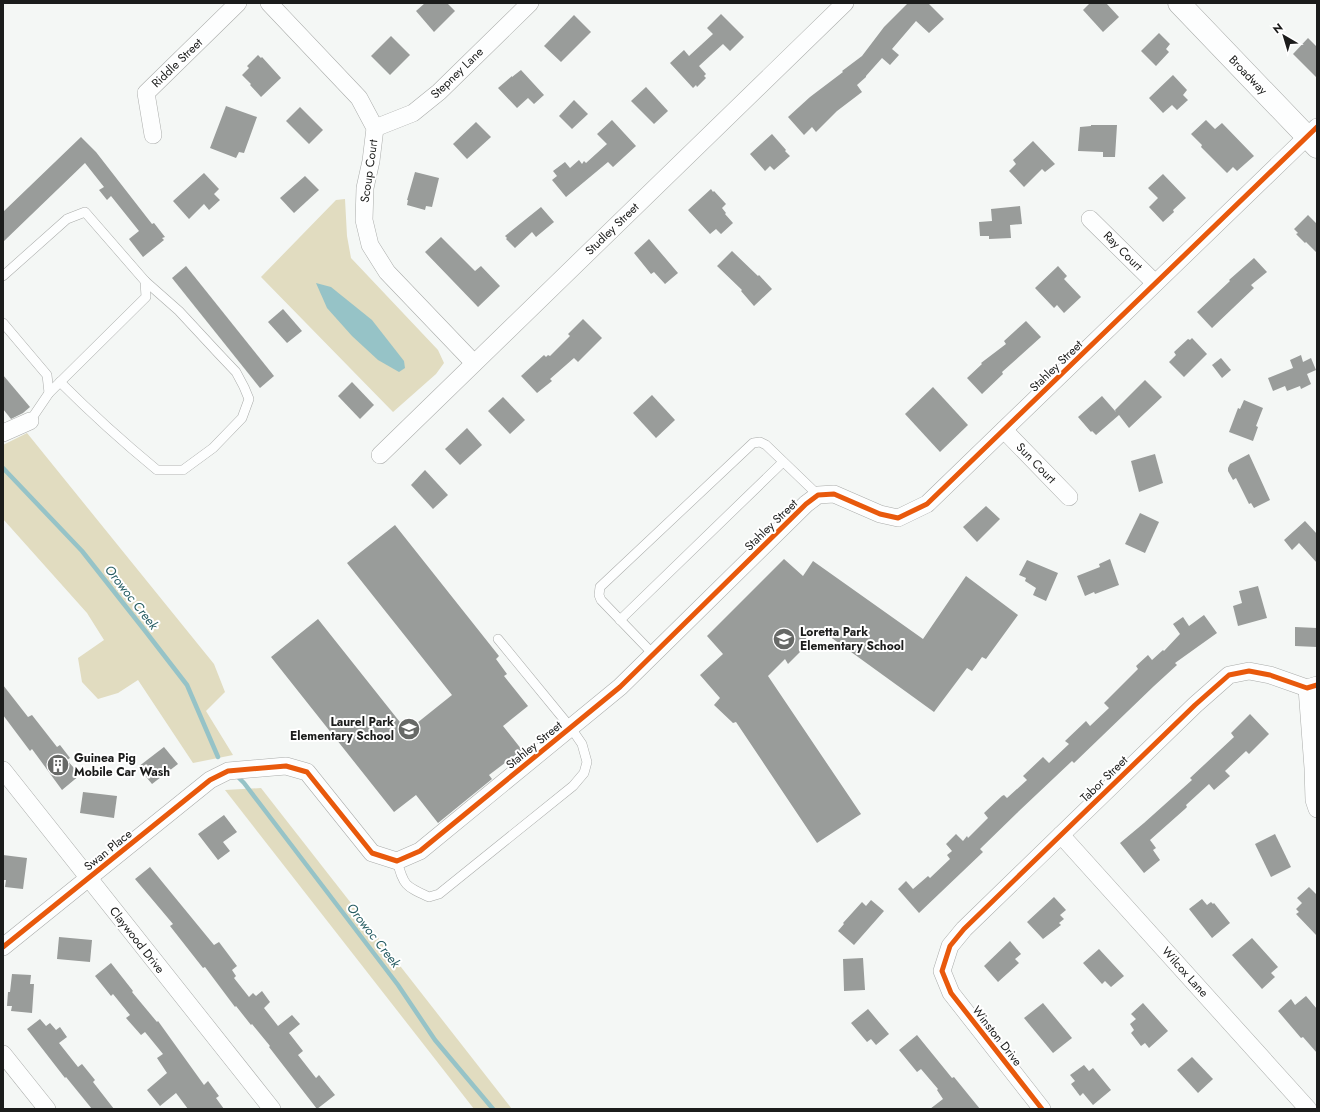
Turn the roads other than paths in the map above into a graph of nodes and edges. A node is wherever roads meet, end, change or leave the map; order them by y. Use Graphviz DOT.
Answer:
graph roads {
  1 [pos="238,3"];
  2 [pos="269,3"];
  3 [pos="530,3"];
  4 [pos="844,3"];
  5 [pos="1179,3"];
  6 [pos="375,128"];
  7 [pos="153,135"];
  8 [pos="1314,137"];
  9 [pos="1090,219"];
  10 [pos="3,276"];
  11 [pos="145,281"];
  12 [pos="1155,283"];
  13 [pos="3,323"];
  14 [pos="474,364"];
  15 [pos="60,382"];
  16 [pos="49,393"];
  17 [pos="30,422"];
  18 [pos="1004,430"];
  19 [pos="3,434"];
  20 [pos="380,455"];
  21 [pos="783,462"];
  22 [pos="818,495"];
  23 [pos="1068,497"];
  24 [pos="620,620"];
  25 [pos="498,639"];
  26 [pos="653,654"];
  27 [pos="1312,687"];
  28 [pos="570,728"];
  29 [pos="3,770"];
  30 [pos="1317,810"];
  31 [pos="1061,835"];
  32 [pos="397,861"];
  33 [pos="89,878"];
  34 [pos="3,947"];
  35 [pos="942,971"];
  36 [pos="3,1054"];
  37 [pos="46,1109"];
  38 [pos="272,1109"];
  39 [pos="1042,1109"];
  40 [pos="1308,1109"];
  1 -- 7 [label="street, Riddle Street"];
  2 -- 6 [label="street, Scoup Court"];
  3 -- 6 [label="street, Stepney Lane"];
  4 -- 14 [label="street, Studley Street"];
  5 -- 8 [label="street, Broadway"];
  6 -- 14 [label="street, Scoup Court"];
  8 -- 12 [label="street, Stahley Street"];
  9 -- 12 [label="street, Ray Court"];
  10 -- 11 [label="lane"];
  11 -- 15 [label="lane"];
  11 -- 15 [label="lane"];
  12 -- 18 [label="street, Stahley Street"];
  13 -- 16 [label="lane"];
  14 -- 20 [label="street, Studley Street"];
  15 -- 16 [label="lane"];
  16 -- 17 [label="lane"];
  17 -- 19 [label="street"];
  18 -- 22 [label="street, Stahley Street"];
  18 -- 23 [label="street, Sun Court"];
  21 -- 22 [label="lane"];
  21 -- 24 [label="lane"];
  21 -- 24 [label="lane"];
  22 -- 26 [label="street, Stahley Street"];
  24 -- 26 [label="lane"];
  25 -- 28 [label="lane"];
  26 -- 28 [label="street, Stahley Street"];
  27 -- 30 [label="street"];
  27 -- 31 [label="street, Tabor Street"];
  28 -- 32 [label="street, Stahley Street"];
  28 -- 32 [label="lane"];
  29 -- 33 [label="street, Claywood Drive"];
  31 -- 35 [label="street, Tabor Street"];
  31 -- 40 [label="street, Wilcox Lane"];
  32 -- 33 [label="street, Swan Place"];
  33 -- 34 [label="street, Swan Place"];
  33 -- 38 [label="street, Claywood Drive"];
  35 -- 39 [label="street, Winston Drive"];
  36 -- 37 [label="street"];
}
